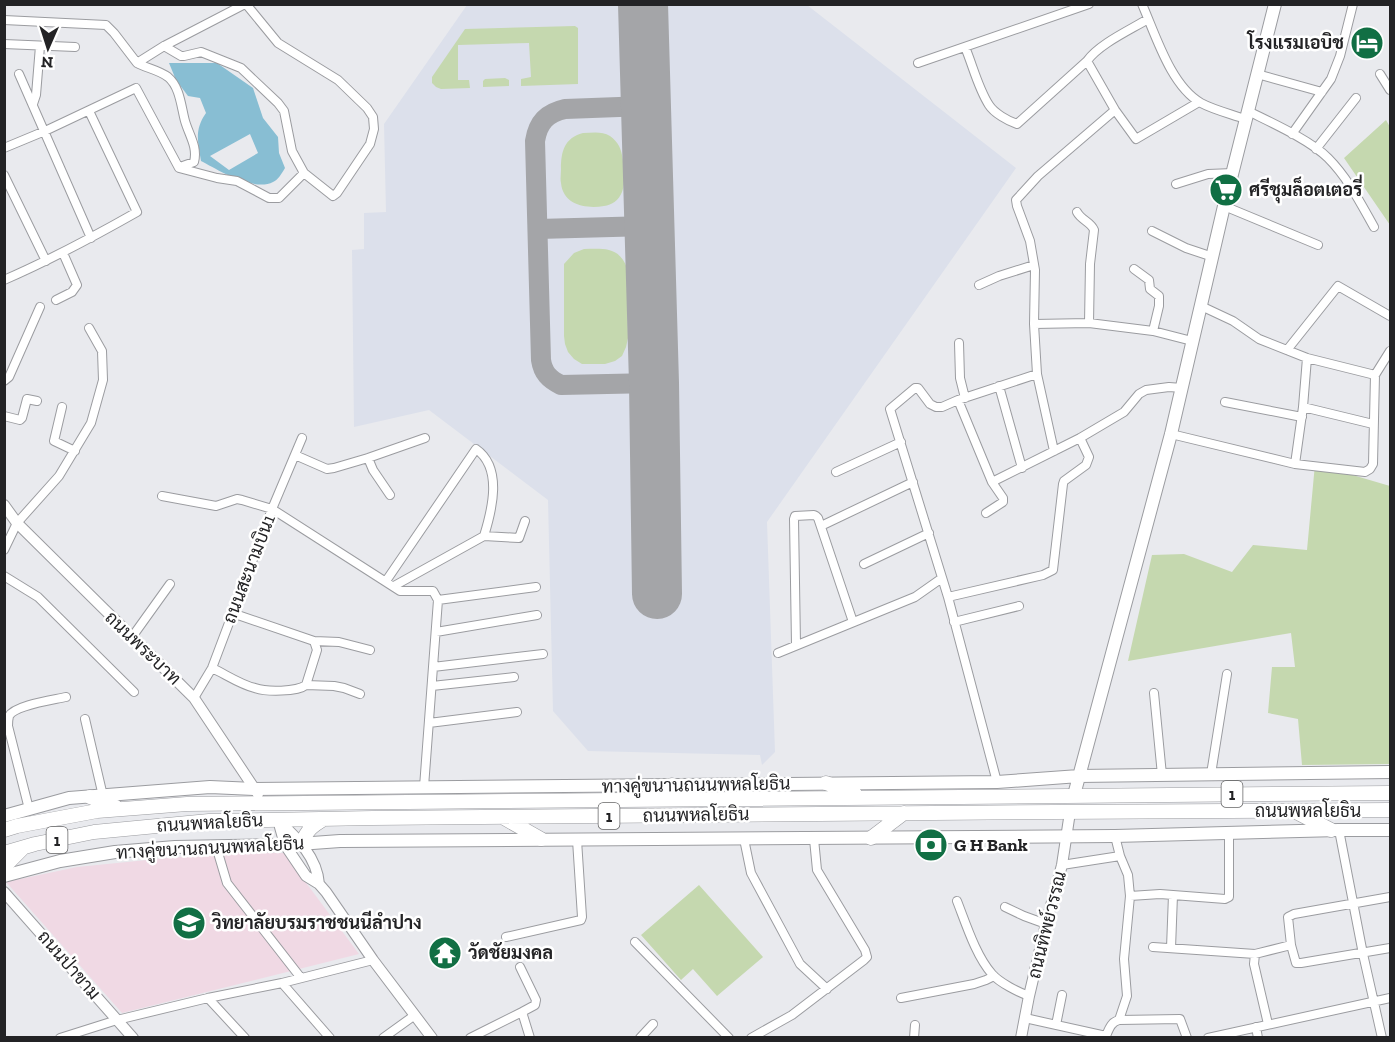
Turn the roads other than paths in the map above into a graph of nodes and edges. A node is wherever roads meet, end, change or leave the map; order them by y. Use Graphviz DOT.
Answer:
graph roads {
  1 [pos="245,4"];
  2 [pos="1089,4"];
  3 [pos="1142,4"];
  4 [pos="1275,4"];
  5 [pos="1353,4"];
  6 [pos="1148,19"];
  7 [pos="4,20"];
  8 [pos="4,44"];
  9 [pos="40,46"];
  10 [pos="164,46"];
  11 [pos="75,47"];
  12 [pos="966,47"];
  13 [pos="1086,61"];
  14 [pos="137,63"];
  15 [pos="918,63"];
  16 [pos="19,74"];
  17 [pos="1257,74"];
  18 [pos="1380,74"];
  19 [pos="1390,90"];
  20 [pos="1322,92"];
  21 [pos="1356,98"];
  22 [pos="1199,102"];
  23 [pos="33,104"];
  24 [pos="1115,110"];
  25 [pos="89,111"];
  26 [pos="1247,115"];
  27 [pos="45,131"];
  28 [pos="1292,134"];
  29 [pos="4,148"];
  30 [pos="1316,149"];
  31 [pos="179,168"];
  32 [pos="304,173"];
  33 [pos="1233,173"];
  34 [pos="4,175"];
  35 [pos="1176,184"];
  36 [pos="1224,206"];
  37 [pos="1077,212"];
  38 [pos="1374,227"];
  39 [pos="1152,231"];
  40 [pos="91,238"];
  41 [pos="1318,245"];
  42 [pos="63,253"];
  43 [pos="1213,257"];
  44 [pos="46,261"];
  45 [pos="1034,265"];
  46 [pos="1134,269"];
  47 [pos="4,280"];
  48 [pos="979,285"];
  49 [pos="56,300"];
  50 [pos="1201,306"];
  51 [pos="40,307"];
  52 [pos="1390,316"];
  53 [pos="1089,323"];
  54 [pos="1034,324"];
  55 [pos="89,328"];
  56 [pos="1154,331"];
  57 [pos="1192,341"];
  58 [pos="959,343"];
  59 [pos="1287,350"];
  60 [pos="1390,351"];
  61 [pos="1307,358"];
  62 [pos="1037,374"];
  63 [pos="1375,375"];
  64 [pos="4,381"];
  65 [pos="999,386"];
  66 [pos="1182,388"];
  67 [pos="961,399"];
  68 [pos="37,401"];
  69 [pos="1225,402"];
  70 [pos="62,407"];
  71 [pos="1303,407"];
  72 [pos="4,416"];
  73 [pos="1302,417"];
  74 [pos="1373,424"];
  75 [pos="1171,434"];
  76 [pos="302,438"];
  77 [pos="425,438"];
  78 [pos="1080,438"];
  79 [pos="901,442"];
  80 [pos="75,451"];
  81 [pos="1054,451"];
  82 [pos="295,455"];
  83 [pos="368,458"];
  84 [pos="1295,464"];
  85 [pos="1022,468"];
  86 [pos="836,472"];
  87 [pos="913,482"];
  88 [pos="992,482"];
  89 [pos="390,495"];
  90 [pos="162,496"];
  91 [pos="4,505"];
  92 [pos="272,509"];
  93 [pos="986,513"];
  94 [pos="525,521"];
  95 [pos="17,523"];
  96 [pos="821,526"];
  97 [pos="929,533"];
  98 [pos="484,536"];
  99 [pos="4,550"];
  100 [pos="864,564"];
  101 [pos="4,576"];
  102 [pos="942,578"];
  103 [pos="170,584"];
  104 [pos="390,584"];
  105 [pos="536,587"];
  106 [pos="948,597"];
  107 [pos="438,600"];
  108 [pos="1018,606"];
  109 [pos="232,613"];
  110 [pos="537,615"];
  111 [pos="853,622"];
  112 [pos="954,622"];
  113 [pos="436,632"];
  114 [pos="132,637"];
  115 [pos="314,641"];
  116 [pos="796,645"];
  117 [pos="370,650"];
  118 [pos="778,653"];
  119 [pos="543,654"];
  120 [pos="433,667"];
  121 [pos="212,668"];
  122 [pos="1227,675"];
  123 [pos="514,677"];
  124 [pos="306,685"];
  125 [pos="432,686"];
  126 [pos="134,692"];
  127 [pos="1154,693"];
  128 [pos="360,694"];
  129 [pos="66,697"];
  130 [pos="194,698"];
  131 [pos="517,712"];
  132 [pos="85,719"];
  133 [pos="429,723"];
  134 [pos="1390,772"];
  135 [pos="1210,774"];
  136 [pos="1162,775"];
  137 [pos="1079,776"];
  138 [pos="997,782"];
  139 [pos="826,783"];
  140 [pos="672,785"];
  141 [pos="424,787"];
  142 [pos="254,789"];
  143 [pos="1390,793"];
  144 [pos="1074,795"];
  145 [pos="97,796"];
  146 [pos="865,797"];
  147 [pos="642,800"];
  148 [pos="264,804"];
  149 [pos="120,808"];
  150 [pos="29,809"];
  151 [pos="1390,810"];
  152 [pos="1294,811"];
  153 [pos="1070,812"];
  154 [pos="904,813"];
  155 [pos="4,816"];
  156 [pos="503,817"];
  157 [pos="324,819"];
  158 [pos="278,820"];
  159 [pos="4,830"];
  160 [pos="1335,830"];
  161 [pos="1390,830"];
  162 [pos="1229,833"];
  163 [pos="1067,836"];
  164 [pos="1115,836"];
  165 [pos="871,838"];
  166 [pos="541,839"];
  167 [pos="744,839"];
  168 [pos="814,839"];
  169 [pos="577,840"];
  170 [pos="302,843"];
  171 [pos="285,845"];
  172 [pos="216,846"];
  173 [pos="23,847"];
  174 [pos="4,853"];
  175 [pos="1120,856"];
  176 [pos="1062,865"];
  177 [pos="4,867"];
  178 [pos="4,876"];
  179 [pos="319,884"];
  180 [pos="4,892"];
  181 [pos="1173,895"];
  182 [pos="1130,896"];
  183 [pos="1390,897"];
  184 [pos="957,901"];
  185 [pos="1353,904"];
  186 [pos="1005,907"];
  187 [pos="1046,924"];
  188 [pos="507,938"];
  189 [pos="635,942"];
  190 [pos="1291,945"];
  191 [pos="1153,947"];
  192 [pos="1171,948"];
  193 [pos="1390,948"];
  194 [pos="1255,954"];
  195 [pos="1363,954"];
  196 [pos="373,960"];
  197 [pos="520,968"];
  198 [pos="994,976"];
  199 [pos="301,978"];
  200 [pos="282,983"];
  201 [pos="826,989"];
  202 [pos="1062,995"];
  203 [pos="1029,996"];
  204 [pos="208,998"];
  205 [pos="902,998"];
  206 [pos="1390,998"];
  207 [pos="1375,1002"];
  208 [pos="522,1012"];
  209 [pos="415,1015"];
  210 [pos="1025,1018"];
  211 [pos="117,1020"];
  212 [pos="1119,1020"];
  213 [pos="653,1024"];
  214 [pos="1268,1024"];
  215 [pos="915,1025"];
  216 [pos="1056,1025"];
  217 [pos="1256,1027"];
  218 [pos="481,1035"];
  219 [pos="1023,1037"];
  220 [pos="60,1038"];
  221 [pos="133,1038"];
  222 [pos="245,1038"];
  223 [pos="330,1038"];
  224 [pos="383,1038"];
  225 [pos="432,1038"];
  226 [pos="470,1038"];
  227 [pos="530,1038"];
  228 [pos="640,1038"];
  229 [pos="729,1038"];
  230 [pos="751,1038"];
  231 [pos="914,1038"];
  232 [pos="1187,1038"];
  233 [pos="1208,1038"];
  234 [pos="1258,1038"];
  235 [pos="1382,1038"];
  1 -- 10 [label="street"];
  1 -- 32 [label="street"];
  2 -- 12 [label="street"];
  3 -- 6 [label="street"];
  4 -- 17 [label="main road"];
  5 -- 20 [label="street"];
  6 -- 13 [label="street"];
  6 -- 22 [label="street"];
  7 -- 14 [label="street"];
  8 -- 9 [label="street"];
  9 -- 11 [label="street"];
  9 -- 23 [label="street"];
  10 -- 14 [label="street"];
  10 -- 32 [label="street"];
  12 -- 13 [label="street"];
  12 -- 15 [label="street"];
  13 -- 24 [label="street"];
  14 -- 31 [label="street"];
  16 -- 23 [label="street"];
  17 -- 20 [label="street"];
  17 -- 26 [label="main road"];
  18 -- 19 [label="street"];
  20 -- 28 [label="street"];
  21 -- 30 [label="street"];
  22 -- 24 [label="street"];
  22 -- 26 [label="street"];
  23 -- 27 [label="street"];
  24 -- 45 [label="street"];
  25 -- 27 [label="street"];
  25 -- 31 [label="street"];
  25 -- 40 [label="street"];
  26 -- 28 [label="street"];
  26 -- 33 [label="main road"];
  27 -- 29 [label="street"];
  27 -- 40 [label="street"];
  28 -- 30 [label="street"];
  30 -- 38 [label="street"];
  31 -- 32 [label="street"];
  33 -- 35 [label="street"];
  33 -- 36 [label="main road"];
  34 -- 44 [label="street"];
  36 -- 41 [label="street"];
  36 -- 43 [label="main road"];
  37 -- 53 [label="street"];
  39 -- 43 [label="street"];
  40 -- 42 [label="street"];
  42 -- 44 [label="street"];
  42 -- 49 [label="street"];
  43 -- 50 [label="main road"];
  44 -- 47 [label="street"];
  45 -- 48 [label="street"];
  45 -- 54 [label="street"];
  46 -- 56 [label="street"];
  50 -- 57 [label="main road"];
  50 -- 59 [label="street"];
  51 -- 64 [label="street"];
  52 -- 59 [label="street"];
  53 -- 54 [label="street"];
  53 -- 56 [label="street"];
  54 -- 62 [label="street"];
  55 -- 80 [label="street"];
  56 -- 57 [label="street"];
  57 -- 66 [label="main road"];
  58 -- 67 [label="street"];
  59 -- 61 [label="street"];
  60 -- 63 [label="street"];
  61 -- 63 [label="street"];
  61 -- 71 [label="street"];
  62 -- 65 [label="street"];
  62 -- 81 [label="street"];
  63 -- 74 [label="street"];
  65 -- 67 [label="street"];
  65 -- 85 [label="street"];
  66 -- 75 [label="main road"];
  66 -- 78 [label="street"];
  67 -- 79 [label="street"];
  67 -- 88 [label="street"];
  68 -- 72 [label="street"];
  69 -- 73 [label="street"];
  70 -- 80 [label="street"];
  71 -- 73 [label="street"];
  71 -- 74 [label="street"];
  73 -- 84 [label="street"];
  74 -- 84 [label="street"];
  75 -- 84 [label="street"];
  75 -- 137 [label="main road"];
  76 -- 82 [label="street, ถนนสะนามบิน1"];
  77 -- 83 [label="street"];
  78 -- 81 [label="street"];
  78 -- 106 [label="street"];
  79 -- 86 [label="street"];
  79 -- 87 [label="street"];
  80 -- 95 [label="street"];
  81 -- 85 [label="street"];
  82 -- 83 [label="street"];
  82 -- 92 [label="street, ถนนสะนามบิน1"];
  83 -- 89 [label="street"];
  85 -- 88 [label="street"];
  87 -- 96 [label="street"];
  87 -- 97 [label="street"];
  88 -- 93 [label="street"];
  90 -- 92 [label="street"];
  91 -- 95 [label="street, ถนนพระบาท"];
  92 -- 104 [label="street"];
  92 -- 109 [label="street, ถนนสะนามบิน1"];
  94 -- 98 [label="street"];
  95 -- 99 [label="street"];
  95 -- 114 [label="street, ถนนพระบาท"];
  96 -- 111 [label="street"];
  96 -- 116 [label="street"];
  97 -- 100 [label="street"];
  97 -- 102 [label="street"];
  98 -- 104 [label="street"];
  98 -- 104 [label="street"];
  101 -- 126 [label="street"];
  102 -- 106 [label="street"];
  102 -- 111 [label="street"];
  103 -- 114 [label="street"];
  104 -- 107 [label="street"];
  105 -- 107 [label="street"];
  106 -- 112 [label="street"];
  107 -- 113 [label="street"];
  108 -- 112 [label="street"];
  109 -- 115 [label="street"];
  109 -- 121 [label="street, ถนนสะนามบิน1"];
  110 -- 113 [label="street"];
  111 -- 116 [label="street"];
  112 -- 138 [label="street"];
  113 -- 120 [label="street"];
  114 -- 130 [label="street, ถนนพระบาท"];
  115 -- 117 [label="street"];
  115 -- 124 [label="street"];
  116 -- 118 [label="street"];
  119 -- 120 [label="street"];
  120 -- 125 [label="street"];
  121 -- 124 [label="street"];
  121 -- 130 [label="street, ถนนสะนามบิน1"];
  122 -- 135 [label="street"];
  123 -- 125 [label="street"];
  124 -- 128 [label="street"];
  125 -- 133 [label="street"];
  127 -- 136 [label="street"];
  129 -- 150 [label="street"];
  130 -- 142 [label="street, ถนนพระบาท"];
  131 -- 133 [label="street"];
  132 -- 145 [label="street"];
  133 -- 141 [label="street"];
  134 -- 135 [label="main road, ทางคู่ขนานถนนพหลโยธิน / 1"];
  135 -- 136 [label="main road, ทางคู่ขนานถนนพหลโยธิน / 1"];
  136 -- 137 [label="main road, ทางคู่ขนานถนนพหลโยธิน / 1"];
  137 -- 138 [label="main road, ทางคู่ขนานถนนพหลโยธิน / 1"];
  137 -- 144 [label="main road"];
  138 -- 139 [label="main road, ทางคู่ขนานถนนพหลโยธิน / 1"];
  139 -- 140 [label="main road, ทางคู่ขนานถนนพหลโยธิน / 1"];
  139 -- 146 [label="highway"];
  140 -- 141 [label="main road, ทางคู่ขนานถนนพหลโยธิน / 1"];
  140 -- 147 [label="highway"];
  141 -- 142 [label="main road, ทางคู่ขนานถนนพหลโยธิน / 1"];
  142 -- 145 [label="main road, ทางคู่ขนานถนนพหลโยธิน / 1"];
  142 -- 148 [label="street, ถนนพระบาท"];
  143 -- 144 [label="highway, ถนนพหลโยธิน / 1"];
  144 -- 146 [label="highway, ถนนพหลโยธิน / 1"];
  144 -- 153 [label="highway"];
  145 -- 149 [label="highway"];
  145 -- 150 [label="main road, ทางคู่ขนานถนนพหลโยธิน / 1"];
  146 -- 147 [label="highway, ถนนพหลโยธิน / 1"];
  147 -- 148 [label="highway, ถนนพหลโยธิน / 1"];
  148 -- 149 [label="highway, ถนนพหลโยธิน / 1"];
  148 -- 158 [label="highway"];
  149 -- 159 [label="highway, ถนนพหลโยธิน / 1"];
  150 -- 155 [label="main road, ทางคู่ขนานถนนพหลโยธิน / 1"];
  151 -- 152 [label="highway, ถนนพหลโยธิน / 1"];
  152 -- 153 [label="highway, ถนนพหลโยธิน / 1"];
  152 -- 160 [label="highway"];
  153 -- 154 [label="highway, ถนนพหลโยธิน / 1"];
  153 -- 163 [label="street, ถนนทิพย์วรรณ"];
  154 -- 156 [label="highway, ถนนพหลโยธิน / 1"];
  154 -- 165 [label="highway"];
  156 -- 157 [label="highway, ถนนพหลโยธิน / 1"];
  156 -- 166 [label="highway"];
  157 -- 158 [label="highway, ถนนพหลโยธิน / 1"];
  157 -- 170 [label="highway"];
  158 -- 170 [label="street"];
  158 -- 171 [label="street"];
  158 -- 173 [label="highway, ถนนพหลโยธิน / 1"];
  160 -- 161 [label="main road, ทางคู่ขนานถนนพหลโยธิน / 1"];
  160 -- 162 [label="main road, ทางคู่ขนานถนนพหลโยธิน / 1"];
  160 -- 185 [label="street"];
  162 -- 164 [label="main road, ทางคู่ขนานถนนพหลโยธิน / 1"];
  162 -- 181 [label="street"];
  163 -- 164 [label="main road, ทางคู่ขนานถนนพหลโยธิน / 1"];
  163 -- 165 [label="main road, ทางคู่ขนานถนนพหลโยธิน / 1"];
  163 -- 176 [label="street, ถนนทิพย์วรรณ"];
  164 -- 175 [label="street"];
  165 -- 168 [label="main road, ทางคู่ขนานถนนพหลโยธิน / 1"];
  166 -- 169 [label="main road, ทางคู่ขนานถนนพหลโยธิน / 1"];
  166 -- 170 [label="main road, ทางคู่ขนานถนนพหลโยธิน / 1"];
  167 -- 168 [label="main road, ทางคู่ขนานถนนพหลโยธิน / 1"];
  167 -- 169 [label="main road, ทางคู่ขนานถนนพหลโยธิน / 1"];
  167 -- 201 [label="street"];
  168 -- 201 [label="street"];
  169 -- 188 [label="street"];
  170 -- 171 [label="main road, ทางคู่ขนานถนนพหลโยธิน / 1"];
  170 -- 179 [label="street"];
  171 -- 172 [label="main road, ทางคู่ขนานถนนพหลโยธิน / 1"];
  171 -- 179 [label="street"];
  172 -- 178 [label="main road, ทางคู่ขนานถนนพหลโยธิน / 1"];
  172 -- 199 [label="street"];
  173 -- 174 [label="highway, ถนนพหลโยธิน / 1"];
  173 -- 177 [label="highway"];
  175 -- 176 [label="street"];
  175 -- 182 [label="street"];
  176 -- 187 [label="street, ถนนทิพย์วรรณ"];
  179 -- 196 [label="street"];
  180 -- 211 [label="street, ถนนป่าขาม"];
  181 -- 182 [label="street"];
  181 -- 192 [label="street"];
  182 -- 212 [label="street"];
  183 -- 185 [label="street"];
  184 -- 198 [label="street"];
  185 -- 190 [label="street"];
  185 -- 195 [label="street"];
  186 -- 187 [label="street"];
  187 -- 203 [label="street, ถนนทิพย์วรรณ"];
  189 -- 229 [label="street"];
  190 -- 194 [label="street"];
  190 -- 195 [label="street"];
  191 -- 192 [label="street"];
  192 -- 194 [label="street"];
  193 -- 195 [label="street"];
  194 -- 214 [label="street"];
  195 -- 207 [label="street"];
  196 -- 199 [label="street"];
  196 -- 209 [label="street"];
  197 -- 208 [label="street"];
  198 -- 203 [label="street"];
  198 -- 205 [label="street"];
  199 -- 200 [label="street"];
  200 -- 204 [label="street"];
  200 -- 223 [label="street"];
  201 -- 230 [label="street"];
  202 -- 216 [label="street"];
  203 -- 210 [label="street, ถนนทิพย์วรรณ"];
  204 -- 211 [label="street"];
  204 -- 222 [label="street"];
  206 -- 207 [label="street"];
  207 -- 214 [label="street"];
  207 -- 235 [label="street"];
  208 -- 218 [label="street"];
  208 -- 227 [label="street"];
  209 -- 224 [label="street"];
  209 -- 225 [label="street"];
  210 -- 216 [label="street"];
  210 -- 219 [label="street, ถนนทิพย์วรรณ"];
  211 -- 220 [label="street"];
  211 -- 221 [label="street, ถนนป่าขาม"];
  212 -- 216 [label="street"];
  212 -- 232 [label="street"];
  213 -- 228 [label="street"];
  214 -- 217 [label="street"];
  215 -- 231 [label="street"];
  217 -- 233 [label="street"];
  217 -- 234 [label="street"];
  218 -- 226 [label="street"];
}
